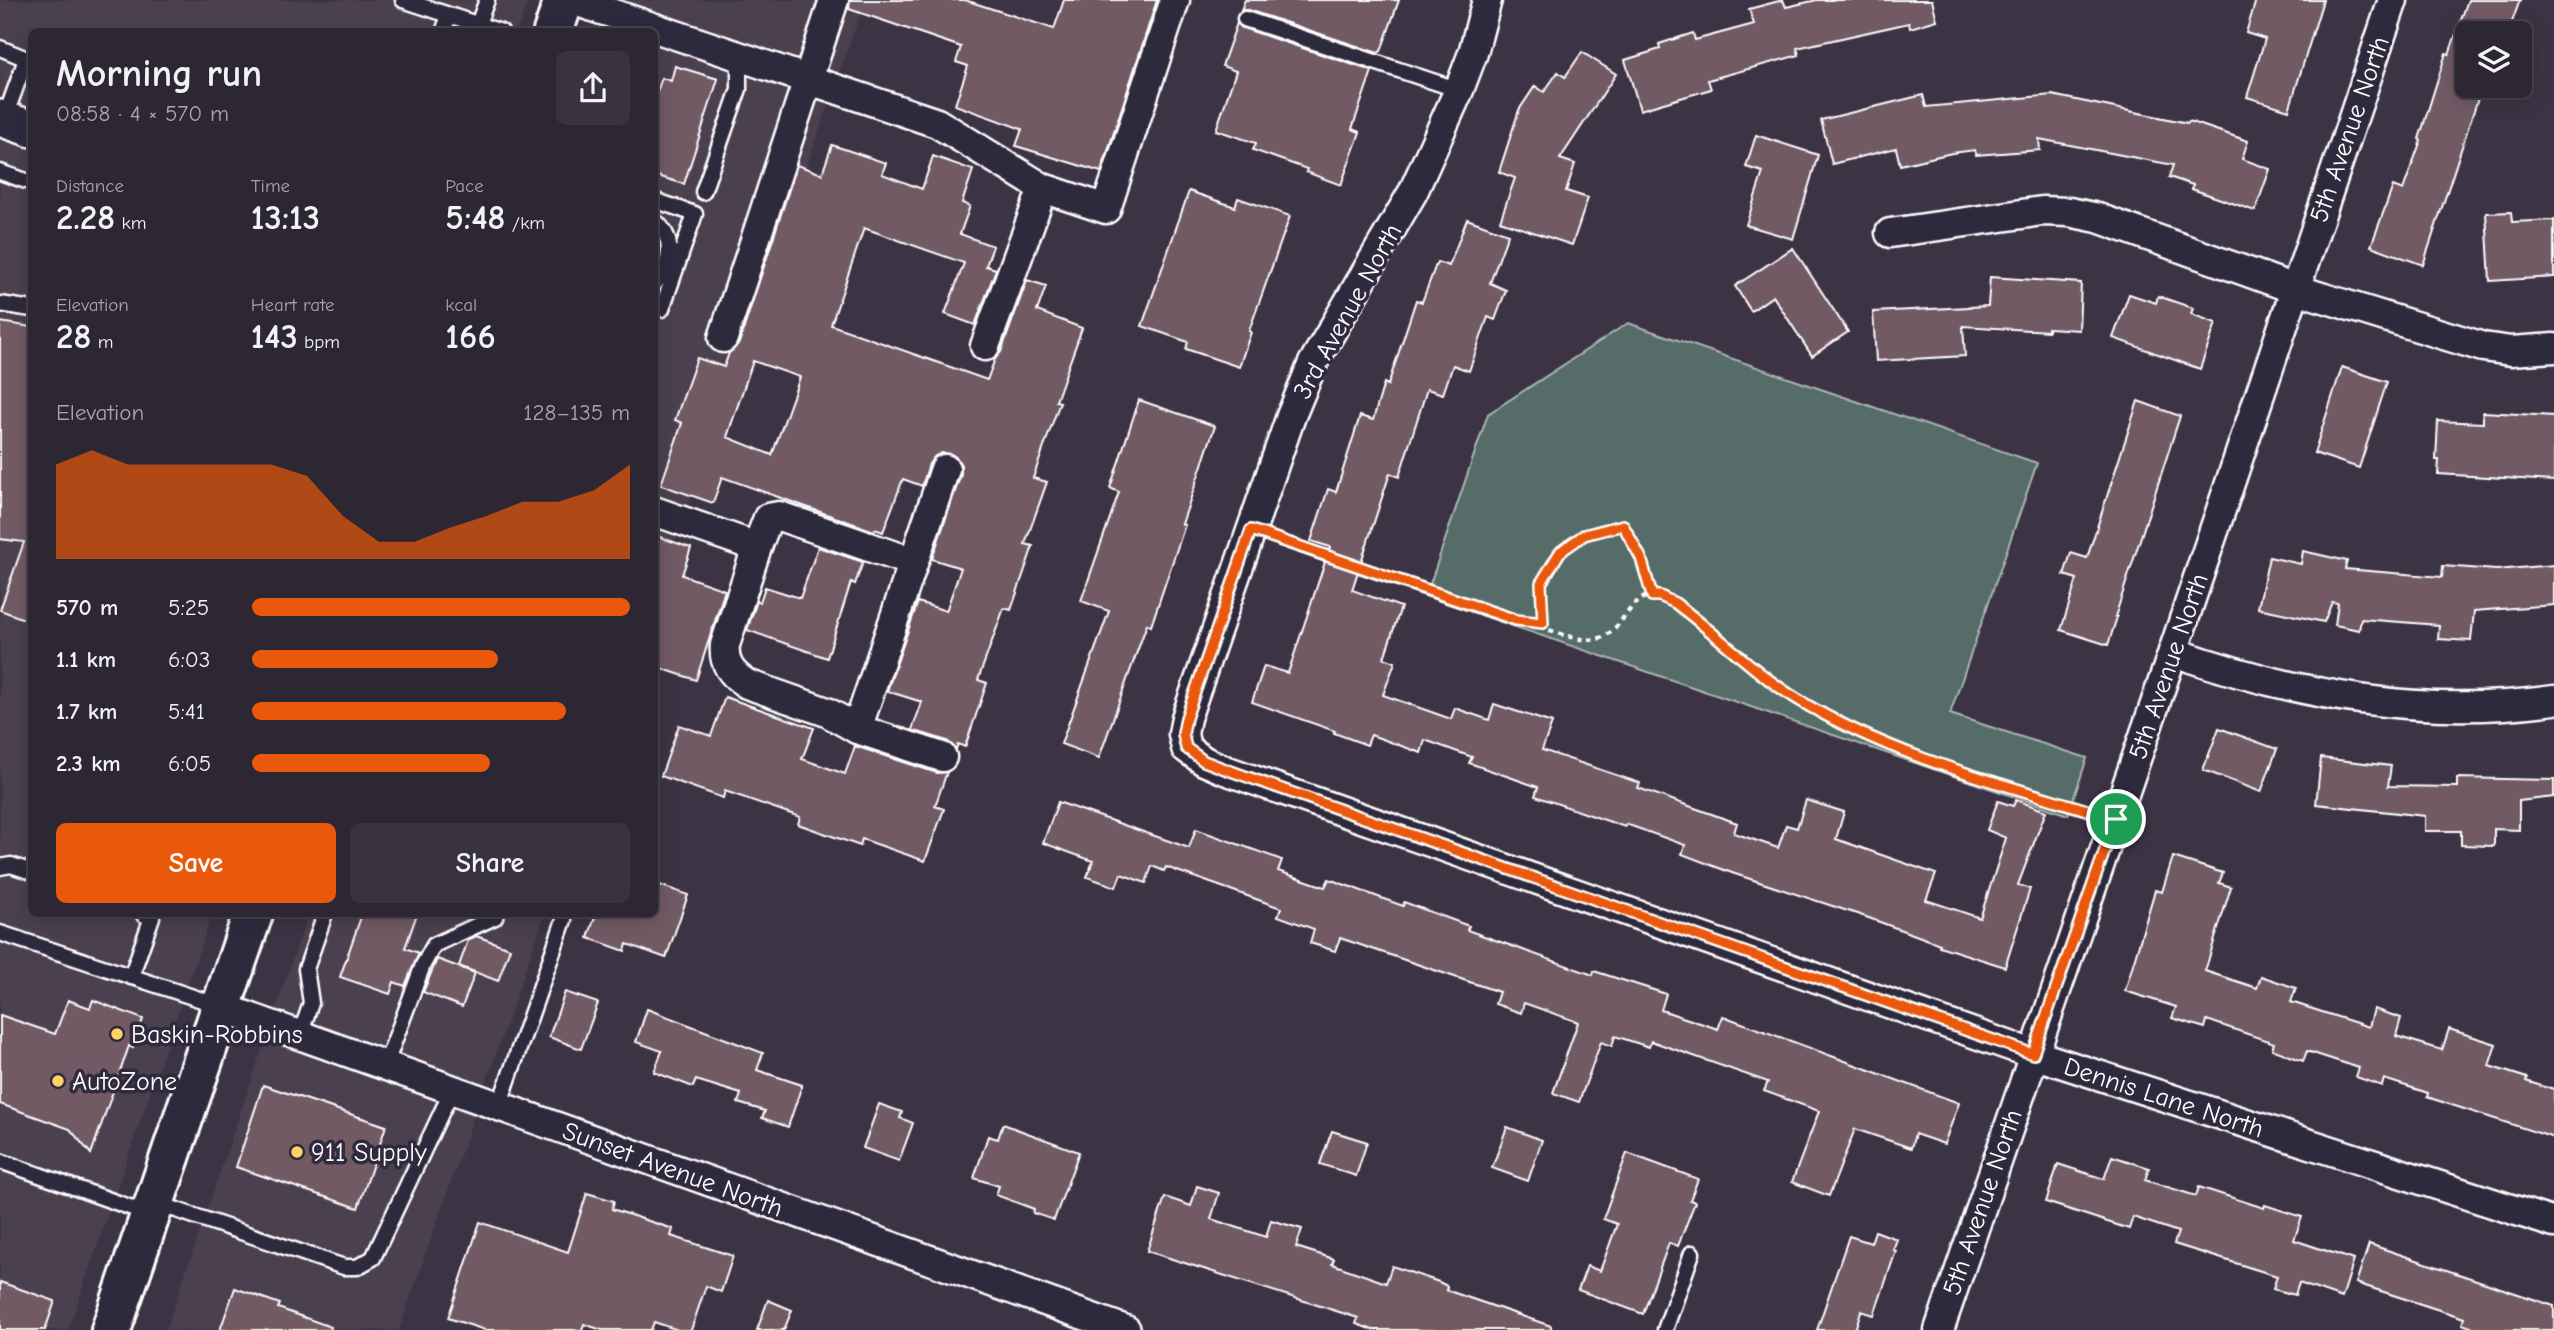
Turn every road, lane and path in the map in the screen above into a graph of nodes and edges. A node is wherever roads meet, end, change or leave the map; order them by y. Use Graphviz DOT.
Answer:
graph roads {
  1 [pos="403,0"];
  2 [pos="487,0"];
  3 [pos="564,0"];
  4 [pos="572,0"];
  5 [pos="834,0"];
  6 [pos="1175,0"];
  7 [pos="1487,0"];
  8 [pos="2393,0"];
  9 [pos="449,16"];
  10 [pos="1244,19"];
  11 [pos="478,24"];
  12 [pos="637,27"];
  13 [pos="444,28"];
  14 [pos="490,28"];
  15 [pos="555,28"];
  16 [pos="658,33"];
  17 [pos="0,48"];
  18 [pos="739,57"];
  19 [pos="28,60"];
  20 [pos="28,63"];
  21 [pos="807,80"];
  22 [pos="1459,90"];
  23 [pos="9,123"];
  24 [pos="0,172"];
  25 [pos="28,182"];
  26 [pos="1042,188"];
  27 [pos="703,192"];
  28 [pos="658,201"];
  29 [pos="658,225"];
  30 [pos="1890,233"];
  31 [pos="658,280"];
  32 [pos="2295,289"];
  33 [pos="0,304"];
  34 [pos="28,308"];
  35 [pos="658,308"];
  36 [pos="723,338"];
  37 [pos="985,346"];
  38 [pos="2554,348"];
  39 [pos="945,469"];
  40 [pos="658,512"];
  41 [pos="1626,517"];
  42 [pos="1623,525"];
  43 [pos="1251,530"];
  44 [pos="757,547"];
  45 [pos="914,562"];
  46 [pos="1652,596"];
  47 [pos="1543,623"];
  48 [pos="2173,652"];
  49 [pos="2554,700"];
  50 [pos="857,729"];
  51 [pos="1186,748"];
  52 [pos="942,757"];
  53 [pos="2116,819"];
  54 [pos="0,867"];
  55 [pos="28,871"];
  56 [pos="147,917"];
  57 [pos="252,917"];
  58 [pos="324,917"];
  59 [pos="495,917"];
  60 [pos="564,920"];
  61 [pos="0,933"];
  62 [pos="131,977"];
  63 [pos="221,1007"];
  64 [pos="300,1035"];
  65 [pos="2033,1054"];
  66 [pos="385,1066"];
  67 [pos="452,1090"];
  68 [pos="499,1107"];
  69 [pos="0,1161"];
  70 [pos="152,1208"];
  71 [pos="2554,1223"];
  72 [pos="1692,1253"];
  73 [pos="111,1330"];
  74 [pos="1126,1330"];
  75 [pos="1665,1330"];
  76 [pos="1939,1330"];
  1 -- 9 [label="lane"];
  2 -- 11 [label="lane"];
  3 -- 15 [label="main road"];
  4 -- 12 [label="street"];
  5 -- 21 [label="street"];
  6 -- 26 [label="street"];
  7 -- 22 [label="street, 3rd Avenue North"];
  8 -- 32 [label="street, 5th Avenue North"];
  9 -- 11 [label="lane"];
  9 -- 13 [label="lane"];
  10 -- 22 [label="lane"];
  11 -- 14 [label="lane"];
  16 -- 18 [label="street"];
  17 -- 19 [label="lane"];
  18 -- 21 [label="street"];
  18 -- 27 [label="lane"];
  20 -- 23 [label="lane"];
  21 -- 26 [label="street"];
  21 -- 36 [label="street"];
  22 -- 43 [label="street, 3rd Avenue North"];
  24 -- 25 [label="lane"];
  26 -- 37 [label="street"];
  28 -- 35 [label="lane"];
  29 -- 31 [label="lane"];
  30 -- 32 [label="street"];
  32 -- 38 [label="street"];
  32 -- 48 [label="street, 5th Avenue North"];
  33 -- 34 [label="lane"];
  39 -- 45 [label="street"];
  40 -- 44 [label="street"];
  41 -- 42 [label="path"];
  42 -- 46 [label="path"];
  42 -- 47 [label="path"];
  43 -- 47 [label="path"];
  43 -- 51 [label="street, 3rd Avenue North"];
  44 -- 45 [label="street"];
  44 -- 50 [label="street"];
  45 -- 50 [label="street"];
  46 -- 47 [label="path"];
  46 -- 53 [label="path"];
  48 -- 49 [label="street"];
  48 -- 53 [label="street, 5th Avenue North"];
  50 -- 52 [label="street"];
  51 -- 65 [label="street, Dennis Lane North"];
  53 -- 65 [label="street, 5th Avenue North"];
  54 -- 55 [label="lane"];
  56 -- 62 [label="lane"];
  57 -- 63 [label="main road"];
  58 -- 64 [label="lane"];
  59 -- 66 [label="lane"];
  60 -- 68 [label="lane"];
  61 -- 62 [label="lane"];
  62 -- 63 [label="lane"];
  63 -- 64 [label="street, Sunset Avenue North"];
  63 -- 70 [label="main road"];
  64 -- 66 [label="street, Sunset Avenue North"];
  65 -- 71 [label="street, Dennis Lane North"];
  65 -- 76 [label="street, 5th Avenue North"];
  66 -- 67 [label="street, Sunset Avenue North"];
  67 -- 68 [label="street, Sunset Avenue North"];
  67 -- 70 [label="lane"];
  68 -- 74 [label="street, Sunset Avenue North"];
  69 -- 70 [label="lane"];
  70 -- 73 [label="main road"];
  72 -- 75 [label="lane"];
}
